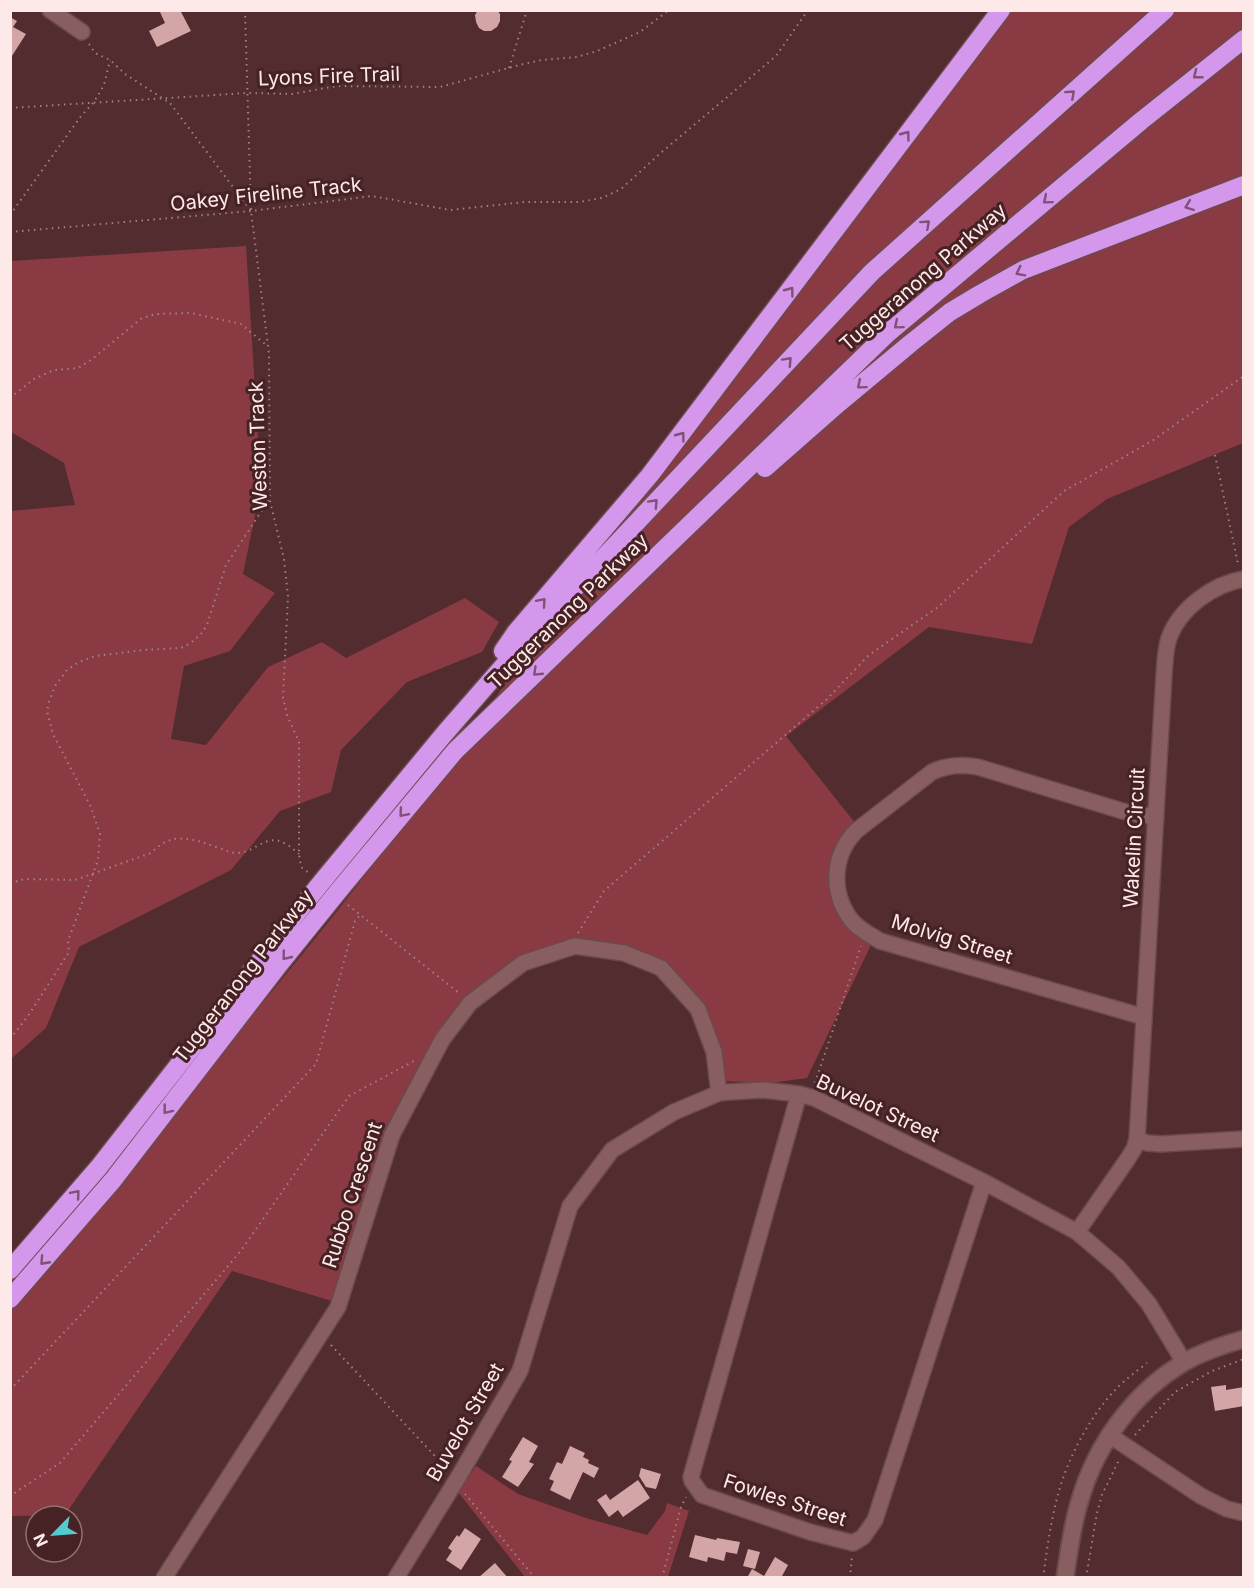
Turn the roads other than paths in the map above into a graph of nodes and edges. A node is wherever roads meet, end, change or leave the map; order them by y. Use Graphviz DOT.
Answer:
graph roads {
  1 [pos="50,10"];
  2 [pos="1001,10"];
  3 [pos="1165,10"];
  4 [pos="82,32"];
  5 [pos="1244,39"];
  6 [pos="1244,185"];
  7 [pos="1242,579"];
  8 [pos="579,632"];
  9 [pos="445,733"];
  10 [pos="1156,817"];
  11 [pos="330,885"];
  12 [pos="316,905"];
  13 [pos="1144,1017"];
  14 [pos="719,1094"];
  15 [pos="807,1096"];
  16 [pos="1137,1138"];
  17 [pos="1244,1139"];
  18 [pos="984,1182"];
  19 [pos="1077,1232"];
  20 [pos="10,1270"];
  21 [pos="10,1299"];
  22 [pos="1244,1340"];
  23 [pos="1184,1362"];
  24 [pos="1109,1436"];
  25 [pos="1244,1513"];
  26 [pos="164,1578"];
  27 [pos="396,1578"];
  28 [pos="1065,1578"];
  1 -- 4 [label="street"];
  9 -- 2 [label="highway, one-way"];
  9 -- 3 [label="highway, Tuggeranong Parkway, one-way"];
  5 -- 8 [label="highway, Tuggeranong Parkway, one-way"];
  6 -- 8 [label="highway, one-way"];
  7 -- 10 [label="street, Wakelin Circuit"];
  8 -- 11 [label="highway, Tuggeranong Parkway, one-way"];
  9 -- 11 [label="highway, Tuggeranong Parkway"];
  10 -- 13 [label="street, Wakelin Circuit"];
  10 -- 13 [label="street, Molvig Street"];
  11 -- 12 [label="highway, Tuggeranong Parkway, bridge"];
  20 -- 12 [label="highway, Tuggeranong Parkway, one-way"];
  12 -- 21 [label="highway, Tuggeranong Parkway, one-way"];
  13 -- 16 [label="street, Wakelin Circuit"];
  14 -- 15 [label="street, Buvelot Street"];
  14 -- 26 [label="street, Rubbo Crescent"];
  14 -- 27 [label="street, Buvelot Street"];
  15 -- 18 [label="street, Buvelot Street"];
  15 -- 18 [label="street, Fowles Street"];
  16 -- 17 [label="street"];
  16 -- 19 [label="street, Wakelin Circuit"];
  18 -- 19 [label="street, Buvelot Street"];
  19 -- 23 [label="street, Buvelot Street"];
  22 -- 23 [label="street"];
  23 -- 24 [label="street"];
  24 -- 25 [label="street"];
  24 -- 28 [label="street"];
}
